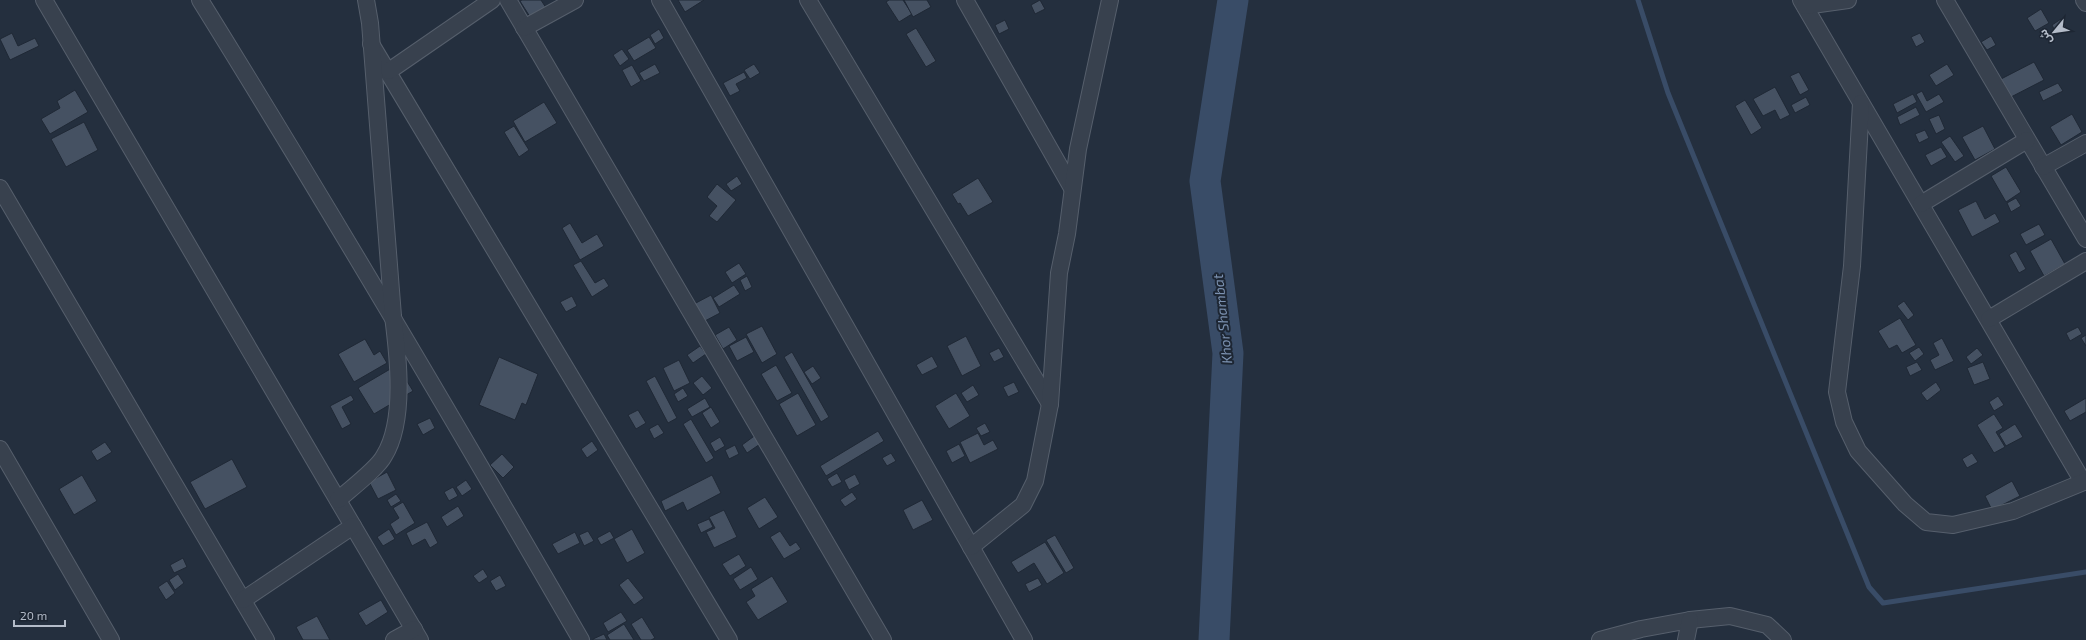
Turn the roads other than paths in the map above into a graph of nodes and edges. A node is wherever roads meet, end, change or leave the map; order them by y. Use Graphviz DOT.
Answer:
graph roads {
  1 [pos="44,0"];
  2 [pos="200,0"];
  3 [pos="366,0"];
  4 [pos="492,0"];
  5 [pos="508,0"];
  6 [pos="575,0"];
  7 [pos="660,0"];
  8 [pos="808,0"];
  9 [pos="965,0"];
  10 [pos="1110,0"];
  11 [pos="1848,0"];
  12 [pos="1945,0"];
  13 [pos="2084,0"];
  14 [pos="1803,3"];
  15 [pos="2086,3"];
  16 [pos="524,28"];
  17 [pos="371,44"];
  18 [pos="389,71"];
  19 [pos="1861,103"];
  20 [pos="2027,140"];
  21 [pos="2086,143"];
  22 [pos="2043,167"];
  23 [pos="0,188"];
  24 [pos="1072,188"];
  25 [pos="1921,204"];
  26 [pos="2086,239"];
  27 [pos="2086,261"];
  28 [pos="393,316"];
  29 [pos="1989,319"];
  30 [pos="1050,404"];
  31 [pos="0,449"];
  32 [pos="2085,481"];
  33 [pos="338,500"];
  34 [pos="353,526"];
  35 [pos="971,547"];
  36 [pos="243,600"];
  37 [pos="1690,620"];
  38 [pos="417,634"];
  39 [pos="112,640"];
  40 [pos="266,640"];
  41 [pos="394,640"];
  42 [pos="581,640"];
  43 [pos="729,640"];
  44 [pos="883,640"];
  45 [pos="1024,640"];
  46 [pos="1600,640"];
  47 [pos="1686,640"];
  48 [pos="1783,640"];
  1 -- 33 [label="street"];
  2 -- 28 [label="street"];
  3 -- 17 [label="street"];
  4 -- 18 [label="street"];
  5 -- 16 [label="street"];
  6 -- 16 [label="street"];
  7 -- 35 [label="street"];
  8 -- 30 [label="street"];
  9 -- 24 [label="street"];
  10 -- 24 [label="street"];
  11 -- 14 [label="street"];
  12 -- 20 [label="street"];
  13 -- 15 [label="street"];
  14 -- 19 [label="street"];
  16 -- 44 [label="street"];
  17 -- 18 [label="street"];
  17 -- 28 [label="street"];
  18 -- 43 [label="street"];
  19 -- 25 [label="street"];
  19 -- 32 [label="street"];
  20 -- 22 [label="street"];
  20 -- 25 [label="street"];
  21 -- 22 [label="street"];
  22 -- 26 [label="street"];
  23 -- 36 [label="street"];
  24 -- 30 [label="street"];
  25 -- 29 [label="street"];
  27 -- 29 [label="street"];
  28 -- 33 [label="street"];
  28 -- 42 [label="street"];
  29 -- 32 [label="street"];
  30 -- 35 [label="street"];
  31 -- 39 [label="street"];
  33 -- 34 [label="street"];
  34 -- 36 [label="street"];
  34 -- 38 [label="street"];
  35 -- 45 [label="street"];
  36 -- 40 [label="street"];
  37 -- 46 [label="street"];
  37 -- 47 [label="street"];
  37 -- 48 [label="street"];
  38 -- 41 [label="street"];
}
